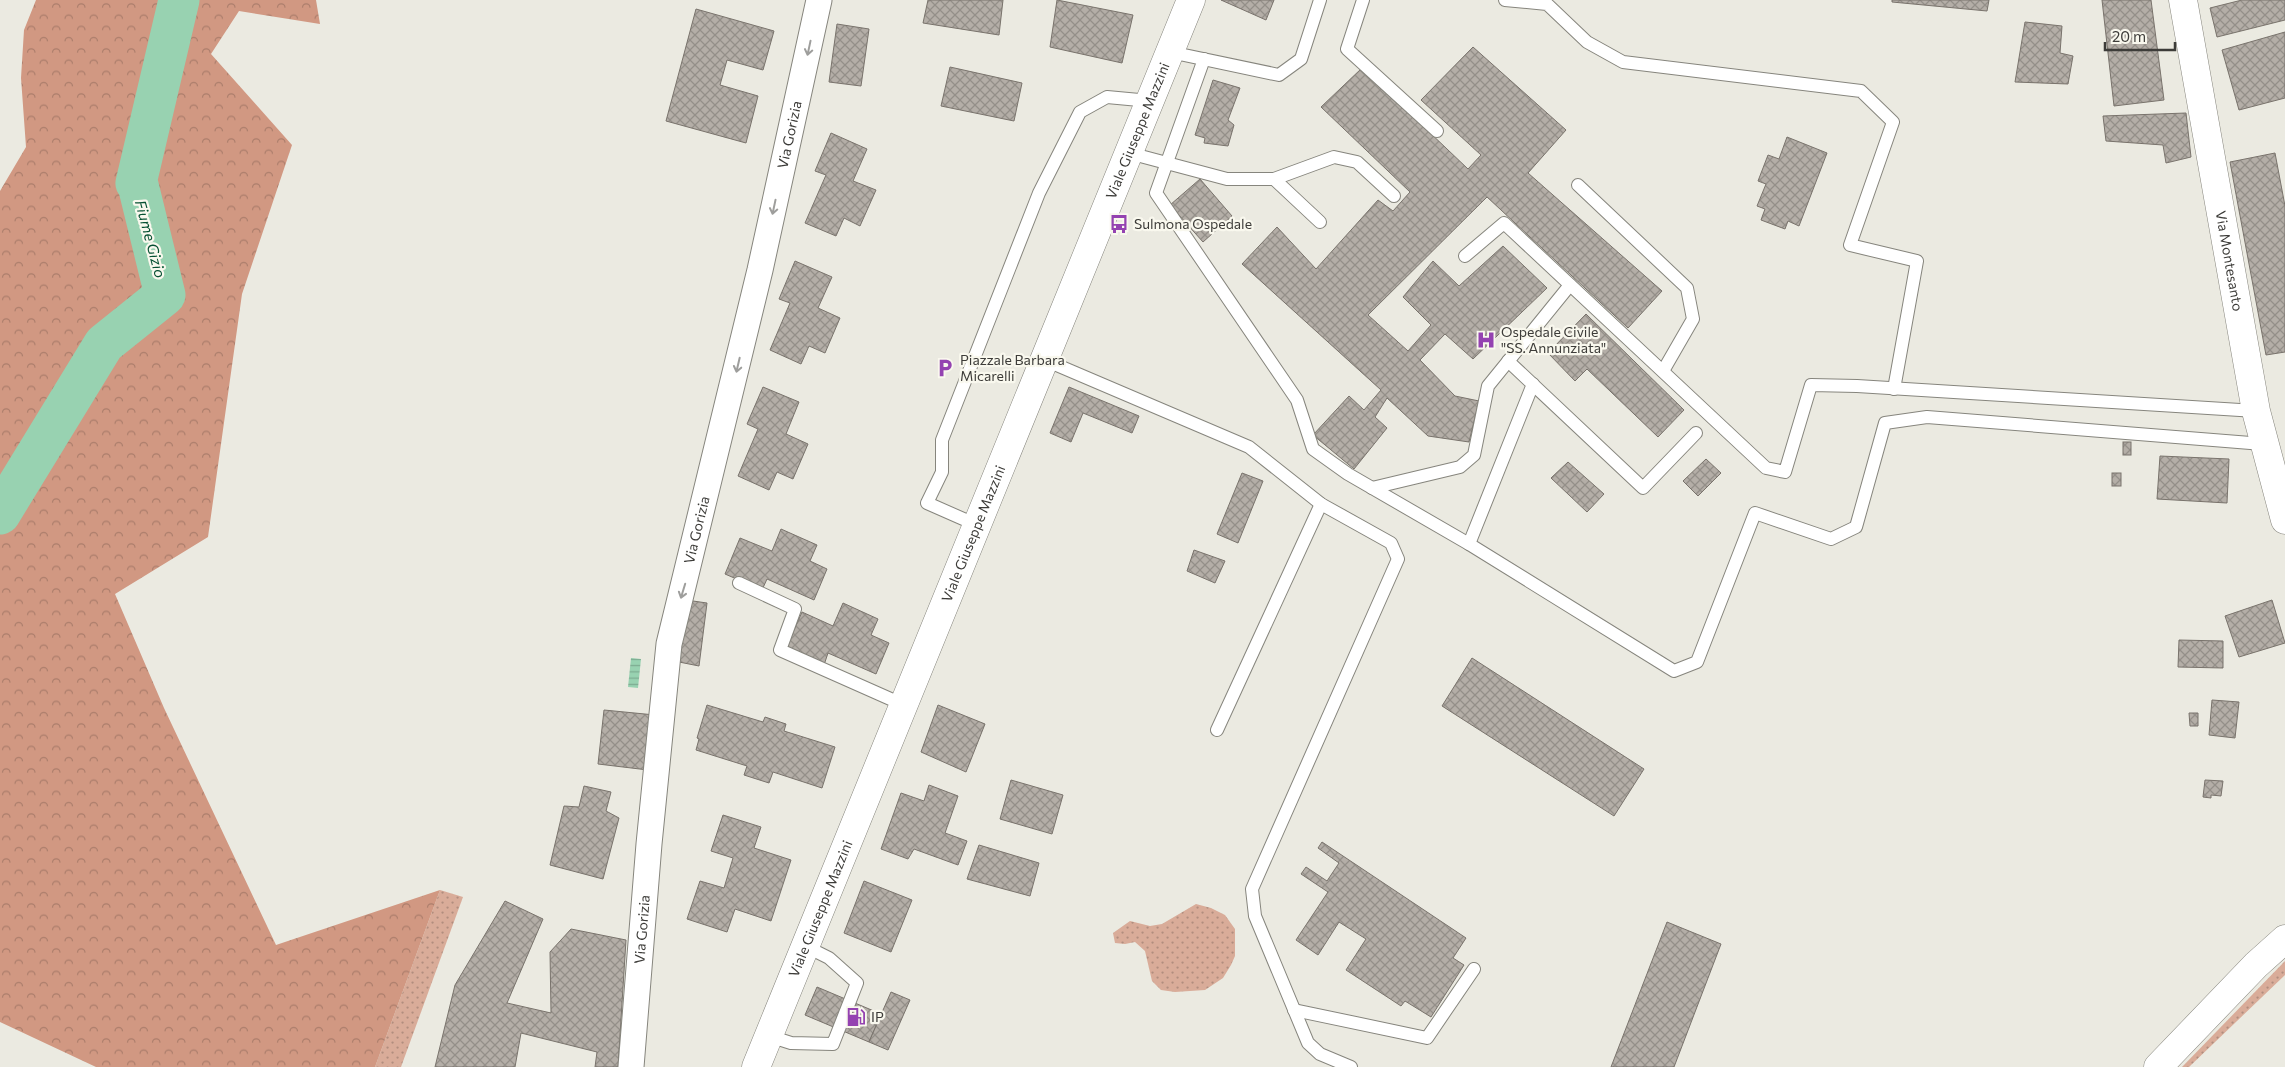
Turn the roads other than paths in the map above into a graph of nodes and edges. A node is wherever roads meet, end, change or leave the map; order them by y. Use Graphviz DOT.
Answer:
graph roads {
  1 [pos="818,0"];
  2 [pos="1191,0"];
  3 [pos="1320,0"];
  4 [pos="1364,0"];
  5 [pos="1505,0"];
  6 [pos="2183,0"];
  7 [pos="1170,52"];
  8 [pos="1204,59"];
  9 [pos="1150,101"];
  10 [pos="1438,131"];
  11 [pos="1129,153"];
  12 [pos="1167,162"];
  13 [pos="1274,179"];
  14 [pos="1578,186"];
  15 [pos="1394,196"];
  16 [pos="1320,222"];
  17 [pos="1466,256"];
  18 [pos="1570,285"];
  19 [pos="1045,360"];
  20 [pos="1508,361"];
  21 [pos="1662,371"];
  22 [pos="1533,384"];
  23 [pos="1894,389"];
  24 [pos="2256,411"];
  25 [pos="1696,434"];
  26 [pos="2264,444"];
  27 [pos="1372,488"];
  28 [pos="1321,504"];
  29 [pos="2285,520"];
  30 [pos="977,525"];
  31 [pos="1469,544"];
  32 [pos="739,583"];
  33 [pos="904,705"];
  34 [pos="1217,730"];
  35 [pos="2285,922"];
  36 [pos="2285,938"];
  37 [pos="805,946"];
  38 [pos="2256,965"];
  39 [pos="1474,969"];
  40 [pos="1294,1010"];
  41 [pos="768,1036"];
  42 [pos="631,1067"];
  43 [pos="756,1067"];
  44 [pos="1351,1067"];
  45 [pos="2158,1067"];
  1 -- 42 [label="street, Via Gorizia, one-way"];
  2 -- 7 [label="main road, Viale Giuseppe Mazzini"];
  3 -- 8 [label="lane"];
  4 -- 10 [label="lane"];
  5 -- 23 [label="lane"];
  6 -- 24 [label="main road, Via Montesanto"];
  7 -- 8 [label="lane"];
  7 -- 9 [label="main road, Viale Giuseppe Mazzini"];
  8 -- 12 [label="lane"];
  9 -- 11 [label="main road, Viale Giuseppe Mazzini"];
  9 -- 30 [label="lane"];
  11 -- 12 [label="lane"];
  11 -- 19 [label="main road, Viale Giuseppe Mazzini"];
  12 -- 13 [label="lane"];
  12 -- 27 [label="lane"];
  13 -- 15 [label="lane"];
  13 -- 16 [label="lane"];
  14 -- 21 [label="lane"];
  17 -- 18 [label="lane"];
  18 -- 20 [label="lane"];
  18 -- 21 [label="lane"];
  19 -- 28 [label="lane"];
  19 -- 30 [label="main road, Viale Giuseppe Mazzini"];
  20 -- 22 [label="lane"];
  20 -- 27 [label="lane"];
  21 -- 23 [label="lane"];
  22 -- 25 [label="lane"];
  22 -- 31 [label="lane"];
  23 -- 24 [label="lane"];
  24 -- 26 [label="main road, Via Montesanto"];
  26 -- 29 [label="main road, Via Montesanto"];
  26 -- 31 [label="lane"];
  27 -- 31 [label="lane"];
  28 -- 34 [label="lane"];
  28 -- 40 [label="lane"];
  30 -- 33 [label="main road, Viale Giuseppe Mazzini"];
  32 -- 33 [label="lane"];
  33 -- 37 [label="main road, Viale Giuseppe Mazzini"];
  35 -- 38 [label="main road"];
  36 -- 38 [label="main road"];
  37 -- 41 [label="main road, Viale Giuseppe Mazzini"];
  37 -- 41 [label="lane"];
  38 -- 45 [label="main road"];
  39 -- 40 [label="lane"];
  40 -- 44 [label="lane"];
  41 -- 43 [label="main road, Viale Giuseppe Mazzini"];
}
